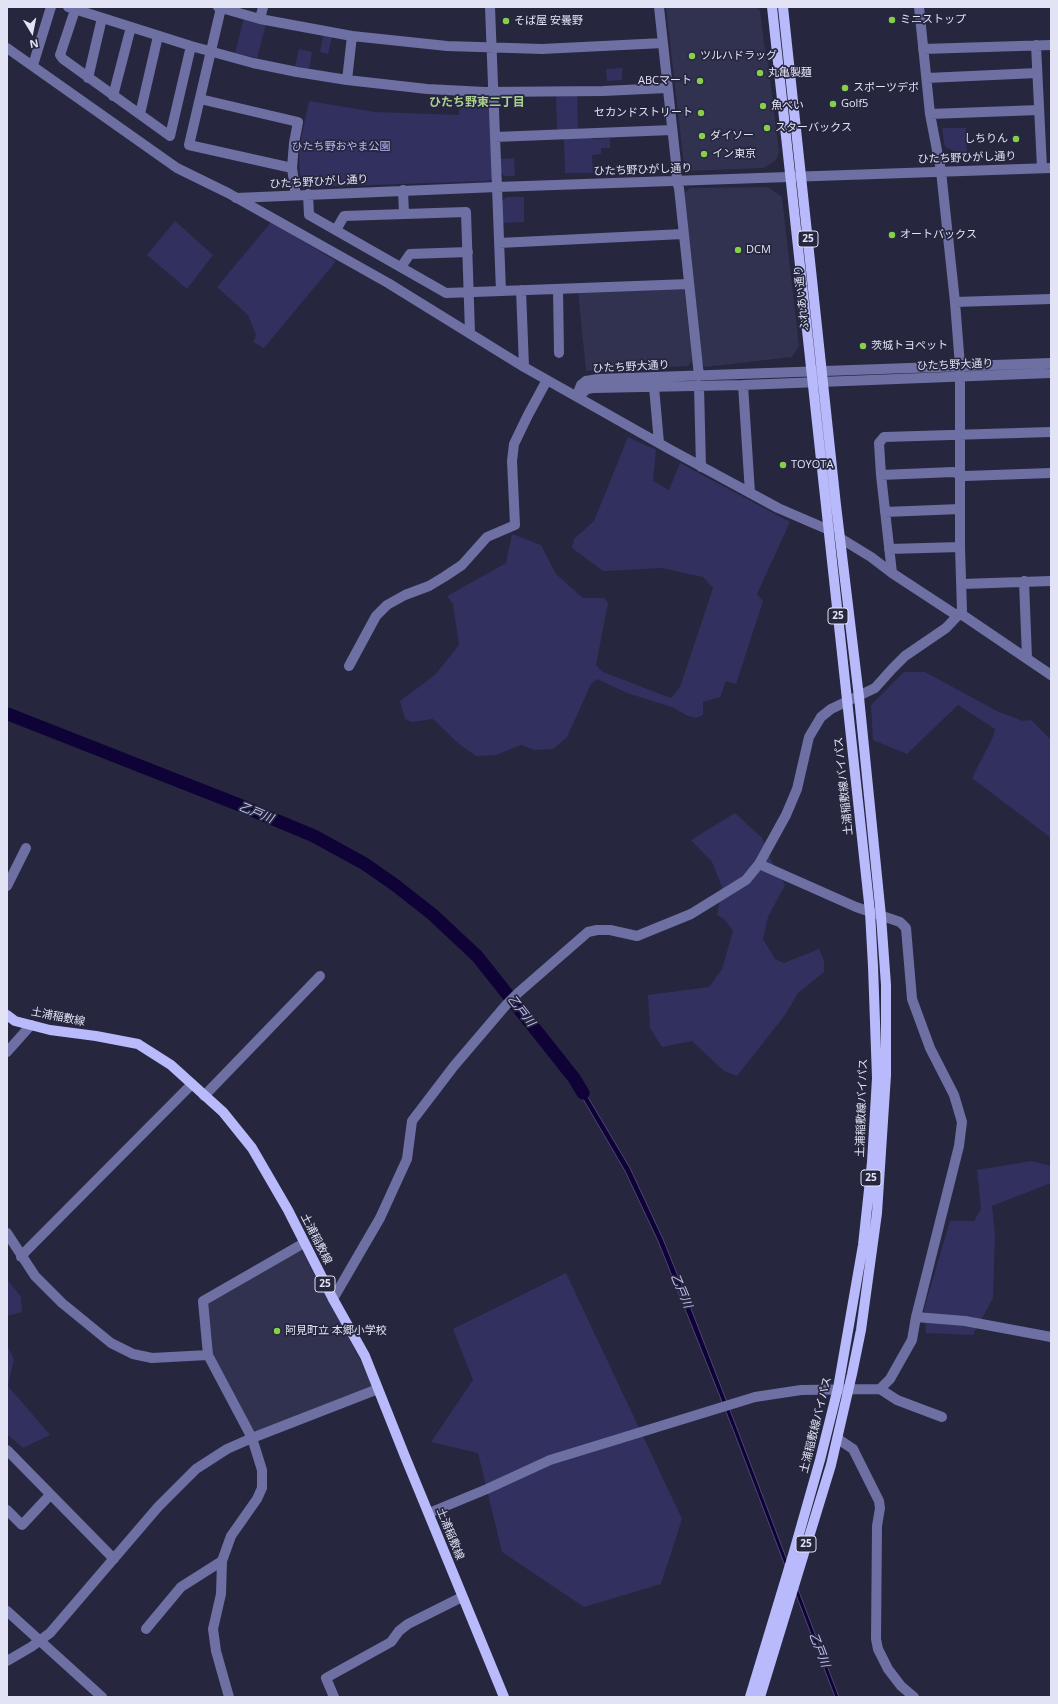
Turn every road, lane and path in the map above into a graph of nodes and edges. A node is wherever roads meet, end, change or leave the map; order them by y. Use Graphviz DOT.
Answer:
graph roads {
  1 [pos="51,7"];
  2 [pos="219,7"];
  3 [pos="263,7"];
  4 [pos="490,7"];
  5 [pos="659,7"];
  6 [pos="772,7"];
  7 [pos="783,7"];
  8 [pos="920,7"];
  9 [pos="72,8"];
  10 [pos="102,18"];
  11 [pos="260,19"];
  12 [pos="131,27"];
  13 [pos="158,36"];
  14 [pos="352,36"];
  15 [pos="663,43"];
  16 [pos="1036,45"];
  17 [pos="1051,45"];
  18 [pos="191,46"];
  19 [pos="7,48"];
  20 [pos="491,48"];
  21 [pos="923,49"];
  22 [pos="210,51"];
  23 [pos="33,64"];
  24 [pos="1037,73"];
  25 [pos="88,78"];
  26 [pos="927,78"];
  27 [pos="347,80"];
  28 [pos="667,88"];
  29 [pos="493,92"];
  30 [pos="114,96"];
  31 [pos="200,99"];
  32 [pos="1039,110"];
  33 [pos="140,114"];
  34 [pos="930,114"];
  35 [pos="672,130"];
  36 [pos="495,137"];
  37 [pos="292,168"];
  38 [pos="1047,168"];
  39 [pos="941,171"];
  40 [pos="790,177"];
  41 [pos="802,177"];
  42 [pos="676,180"];
  43 [pos="497,187"];
  44 [pos="403,190"];
  45 [pos="308,194"];
  46 [pos="295,195"];
  47 [pos="236,198"];
  48 [pos="404,214"];
  49 [pos="336,230"];
  50 [pos="683,234"];
  51 [pos="499,243"];
  52 [pos="468,252"];
  53 [pos="401,267"];
  54 [pos="689,284"];
  55 [pos="558,289"];
  56 [pos="521,290"];
  57 [pos="501,291"];
  58 [pos="469,292"];
  59 [pos="1051,299"];
  60 [pos="955,302"];
  61 [pos="470,334"];
  62 [pos="559,353"];
  63 [pos="1051,363"];
  64 [pos="960,366"];
  65 [pos="524,367"];
  66 [pos="1051,373"];
  67 [pos="817,377"];
  68 [pos="960,377"];
  69 [pos="547,380"];
  70 [pos="699,381"];
  71 [pos="743,385"];
  72 [pos="654,387"];
  73 [pos="578,397"];
  74 [pos="1051,432"];
  75 [pos="960,435"];
  76 [pos="659,443"];
  77 [pos="701,467"];
  78 [pos="1051,473"];
  79 [pos="960,474"];
  80 [pos="881,475"];
  81 [pos="750,493"];
  82 [pos="960,509"];
  83 [pos="885,512"];
  84 [pos="829,530"];
  85 [pos="840,538"];
  86 [pos="960,546"];
  87 [pos="889,549"];
  88 [pos="892,573"];
  89 [pos="1024,581"];
  90 [pos="1051,581"];
  91 [pos="962,584"];
  92 [pos="960,615"];
  93 [pos="1027,658"];
  94 [pos="348,666"];
  95 [pos="1051,675"];
  96 [pos="859,697"];
  97 [pos="846,702"];
  98 [pos="26,848"];
  99 [pos="759,864"];
  100 [pos="7,886"];
  101 [pos="870,912"];
  102 [pos="881,916"];
  103 [pos="320,976"];
  104 [pos="7,1015"];
  105 [pos="31,1025"];
  106 [pos="7,1052"];
  107 [pos="192,1084"];
  108 [pos="204,1096"];
  109 [pos="7,1233"];
  110 [pos="304,1242"];
  111 [pos="21,1257"];
  112 [pos="333,1300"];
  113 [pos="916,1317"];
  114 [pos="1051,1337"];
  115 [pos="208,1354"];
  116 [pos="838,1388"];
  117 [pos="880,1388"];
  118 [pos="378,1389"];
  119 [pos="849,1389"];
  120 [pos="942,1417"];
  121 [pos="252,1438"];
  122 [pos="838,1439"];
  123 [pos="7,1450"];
  124 [pos="50,1495"];
  125 [pos="7,1510"];
  126 [pos="429,1513"];
  127 [pos="114,1559"];
  128 [pos="222,1561"];
  129 [pos="462,1597"];
  130 [pos="7,1611"];
  131 [pos="146,1629"];
  132 [pos="40,1641"];
  133 [pos="7,1661"];
  134 [pos="102,1697"];
  135 [pos="228,1697"];
  136 [pos="334,1697"];
  137 [pos="504,1697"];
  138 [pos="750,1697"];
  139 [pos="760,1697"];
  140 [pos="914,1697"];
  1 -- 23 [label="street"];
  2 -- 11 [label="street"];
  2 -- 22 [label="street"];
  3 -- 11 [label="street"];
  4 -- 20 [label="street"];
  5 -- 15 [label="street"];
  6 -- 40 [label="main road, ふれあい通り / 25"];
  7 -- 41 [label="main road, ふれあい通り / 25"];
  8 -- 21 [label="street"];
  9 -- 10 [label="street"];
  9 -- 25 [label="street"];
  10 -- 12 [label="street"];
  10 -- 25 [label="street"];
  11 -- 14 [label="street"];
  12 -- 13 [label="street"];
  12 -- 30 [label="street"];
  13 -- 18 [label="street"];
  13 -- 33 [label="street"];
  14 -- 20 [label="street"];
  14 -- 27 [label="street"];
  15 -- 20 [label="street"];
  15 -- 28 [label="street"];
  16 -- 17 [label="street"];
  16 -- 21 [label="street"];
  16 -- 24 [label="street"];
  18 -- 22 [label="street"];
  18 -- 33 [label="street"];
  19 -- 23 [label="street"];
  20 -- 29 [label="street"];
  21 -- 26 [label="street"];
  22 -- 27 [label="street"];
  22 -- 31 [label="street"];
  23 -- 47 [label="street"];
  24 -- 26 [label="street"];
  24 -- 32 [label="street"];
  25 -- 30 [label="street"];
  26 -- 34 [label="street"];
  27 -- 29 [label="street"];
  28 -- 29 [label="street"];
  28 -- 35 [label="street"];
  29 -- 36 [label="street"];
  30 -- 33 [label="street"];
  31 -- 37 [label="street"];
  31 -- 37 [label="street"];
  32 -- 34 [label="street"];
  32 -- 38 [label="street"];
  34 -- 39 [label="street"];
  35 -- 36 [label="street"];
  35 -- 42 [label="street"];
  36 -- 43 [label="street"];
  37 -- 46 [label="street"];
  38 -- 39 [label="street, ひたち野ひがし通り"];
  39 -- 41 [label="street, ひたち野ひがし通り"];
  39 -- 60 [label="street"];
  40 -- 41 [label="street, ひたち野ひがし通り"];
  40 -- 42 [label="street, ひたち野ひがし通り"];
  40 -- 67 [label="main road, ふれあい通り / 25"];
  41 -- 67 [label="main road, ふれあい通り / 25"];
  42 -- 43 [label="street, ひたち野ひがし通り"];
  42 -- 50 [label="street"];
  43 -- 44 [label="street, ひたち野ひがし通り"];
  43 -- 51 [label="street"];
  44 -- 45 [label="street, ひたち野ひがし通り"];
  44 -- 48 [label="street"];
  45 -- 46 [label="street, ひたち野ひがし通り"];
  45 -- 49 [label="street"];
  46 -- 47 [label="street, ひたち野ひがし通り"];
  47 -- 61 [label="street"];
  48 -- 49 [label="street"];
  48 -- 52 [label="street"];
  49 -- 53 [label="street"];
  50 -- 51 [label="street"];
  50 -- 54 [label="street"];
  51 -- 57 [label="street"];
  52 -- 53 [label="street"];
  52 -- 58 [label="street"];
  53 -- 58 [label="street"];
  54 -- 55 [label="street"];
  54 -- 70 [label="street"];
  55 -- 56 [label="street"];
  55 -- 62 [label="street"];
  56 -- 57 [label="street"];
  56 -- 65 [label="street"];
  57 -- 58 [label="street"];
  58 -- 61 [label="street"];
  59 -- 60 [label="street"];
  60 -- 64 [label="street"];
  61 -- 65 [label="street"];
  63 -- 64 [label="street, ひたち野大通り"];
  64 -- 67 [label="street, ひたち野大通り"];
  64 -- 68 [label="street"];
  65 -- 69 [label="street"];
  66 -- 68 [label="street, ひたち野大通り"];
  67 -- 68 [label="street, ひたち野大通り"];
  67 -- 70 [label="street, ひたち野大通り"];
  67 -- 71 [label="street, ひたち野大通り"];
  67 -- 84 [label="main road, ふれあい通り / 25"];
  67 -- 85 [label="main road, ふれあい通り / 25"];
  68 -- 75 [label="street"];
  69 -- 73 [label="street"];
  69 -- 94 [label="street"];
  70 -- 71 [label="street, ひたち野大通り"];
  70 -- 72 [label="street, ひたち野大通り"];
  70 -- 73 [label="street, ひたち野大通り"];
  70 -- 77 [label="street"];
  71 -- 81 [label="street"];
  72 -- 73 [label="street, ひたち野大通り"];
  72 -- 76 [label="street"];
  73 -- 76 [label="street"];
  74 -- 75 [label="street"];
  75 -- 79 [label="street"];
  75 -- 80 [label="street"];
  76 -- 77 [label="street"];
  77 -- 81 [label="street"];
  78 -- 79 [label="street"];
  79 -- 80 [label="street"];
  79 -- 82 [label="street"];
  80 -- 83 [label="street"];
  81 -- 84 [label="street"];
  82 -- 83 [label="street"];
  82 -- 86 [label="street"];
  83 -- 87 [label="street"];
  84 -- 97 [label="main road, 土浦稲敷線バイパス / 25"];
  85 -- 88 [label="street"];
  85 -- 96 [label="main road, 土浦稲敷線バイパス / 25"];
  86 -- 87 [label="street"];
  86 -- 91 [label="street"];
  87 -- 88 [label="street"];
  88 -- 92 [label="street"];
  89 -- 90 [label="street"];
  89 -- 91 [label="street"];
  89 -- 93 [label="street"];
  91 -- 92 [label="street"];
  92 -- 93 [label="street"];
  92 -- 96 [label="street"];
  93 -- 95 [label="street"];
  96 -- 97 [label="street"];
  96 -- 102 [label="main road, 土浦稲敷線バイパス / 25"];
  97 -- 99 [label="street"];
  97 -- 101 [label="main road, 土浦稲敷線バイパス / 25"];
  98 -- 100 [label="street"];
  99 -- 101 [label="street"];
  99 -- 112 [label="street"];
  101 -- 102 [label="street"];
  101 -- 116 [label="main road, 土浦稲敷線バイパス / 25"];
  102 -- 113 [label="street"];
  102 -- 119 [label="main road, 土浦稲敷線バイパス / 25"];
  103 -- 108 [label="street"];
  104 -- 105 [label="main road, 土浦稲敷線 / 25"];
  105 -- 106 [label="street"];
  105 -- 107 [label="main road, 土浦稲敷線 / 25"];
  107 -- 108 [label="main road, 土浦稲敷線 / 25"];
  107 -- 111 [label="street"];
  108 -- 110 [label="main road, 土浦稲敷線 / 25"];
  109 -- 111 [label="street"];
  110 -- 112 [label="main road, 土浦稲敷線 / 25"];
  110 -- 115 [label="street"];
  111 -- 115 [label="street"];
  112 -- 118 [label="main road, 土浦稲敷線 / 25"];
  113 -- 114 [label="street"];
  113 -- 117 [label="street"];
  115 -- 121 [label="street"];
  116 -- 119 [label="street"];
  116 -- 126 [label="street"];
  116 -- 138 [label="main road, 土浦稲敷線バイパス / 25"];
  117 -- 119 [label="street"];
  117 -- 120 [label="street"];
  118 -- 121 [label="street"];
  118 -- 126 [label="main road, 土浦稲敷線 / 25"];
  119 -- 122 [label="main road, 土浦稲敷線バイパス / 25"];
  121 -- 127 [label="street"];
  121 -- 128 [label="street"];
  122 -- 139 [label="main road, 土浦稲敷線バイパス / 25"];
  122 -- 140 [label="street"];
  123 -- 124 [label="street"];
  124 -- 125 [label="street"];
  124 -- 127 [label="street"];
  126 -- 129 [label="main road, 土浦稲敷線 / 25"];
  127 -- 132 [label="street"];
  128 -- 131 [label="street"];
  128 -- 135 [label="street"];
  129 -- 136 [label="street"];
  129 -- 137 [label="main road, 土浦稲敷線 / 25"];
  130 -- 132 [label="street"];
  132 -- 133 [label="street"];
  132 -- 134 [label="street"];
}
